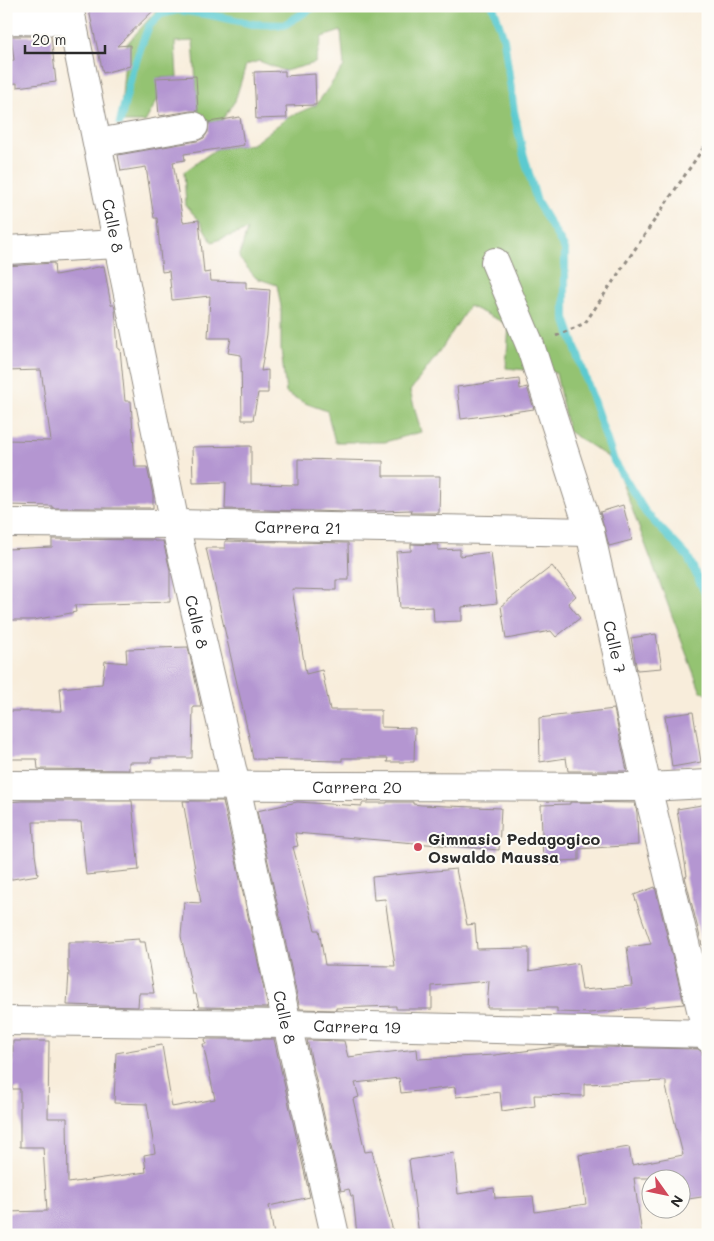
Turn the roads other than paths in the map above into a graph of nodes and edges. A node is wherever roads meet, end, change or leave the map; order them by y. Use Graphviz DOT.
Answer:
graph roads {
  1 [pos="70,14"];
  2 [pos="6,20"];
  3 [pos="194,126"];
  4 [pos="97,143"];
  5 [pos="118,244"];
  6 [pos="6,250"];
  7 [pos="495,262"];
  8 [pos="6,523"];
  9 [pos="175,524"];
  10 [pos="590,532"];
  11 [pos="708,784"];
  12 [pos="6,785"];
  13 [pos="236,786"];
  14 [pos="647,787"];
  15 [pos="6,1021"];
  16 [pos="287,1024"];
  17 [pos="707,1036"];
  18 [pos="335,1235"];
  1 -- 2 [label="street"];
  1 -- 4 [label="street, Calle 8"];
  3 -- 4 [label="street"];
  4 -- 5 [label="street, Calle 8"];
  5 -- 6 [label="street"];
  5 -- 9 [label="street, Calle 8"];
  7 -- 10 [label="street, Calle 7"];
  8 -- 9 [label="street, Carrera 21"];
  9 -- 10 [label="street, Carrera 21"];
  9 -- 13 [label="street, Calle 8"];
  10 -- 14 [label="street, Calle 7"];
  11 -- 14 [label="street, Carrera 20"];
  12 -- 13 [label="street, Carrera 20"];
  13 -- 14 [label="street, Carrera 20"];
  13 -- 16 [label="street, Calle 8"];
  14 -- 17 [label="street, Calle 7"];
  15 -- 16 [label="street, Carrera 19"];
  16 -- 17 [label="street, Carrera 19"];
  16 -- 18 [label="street, Calle 8"];
}
